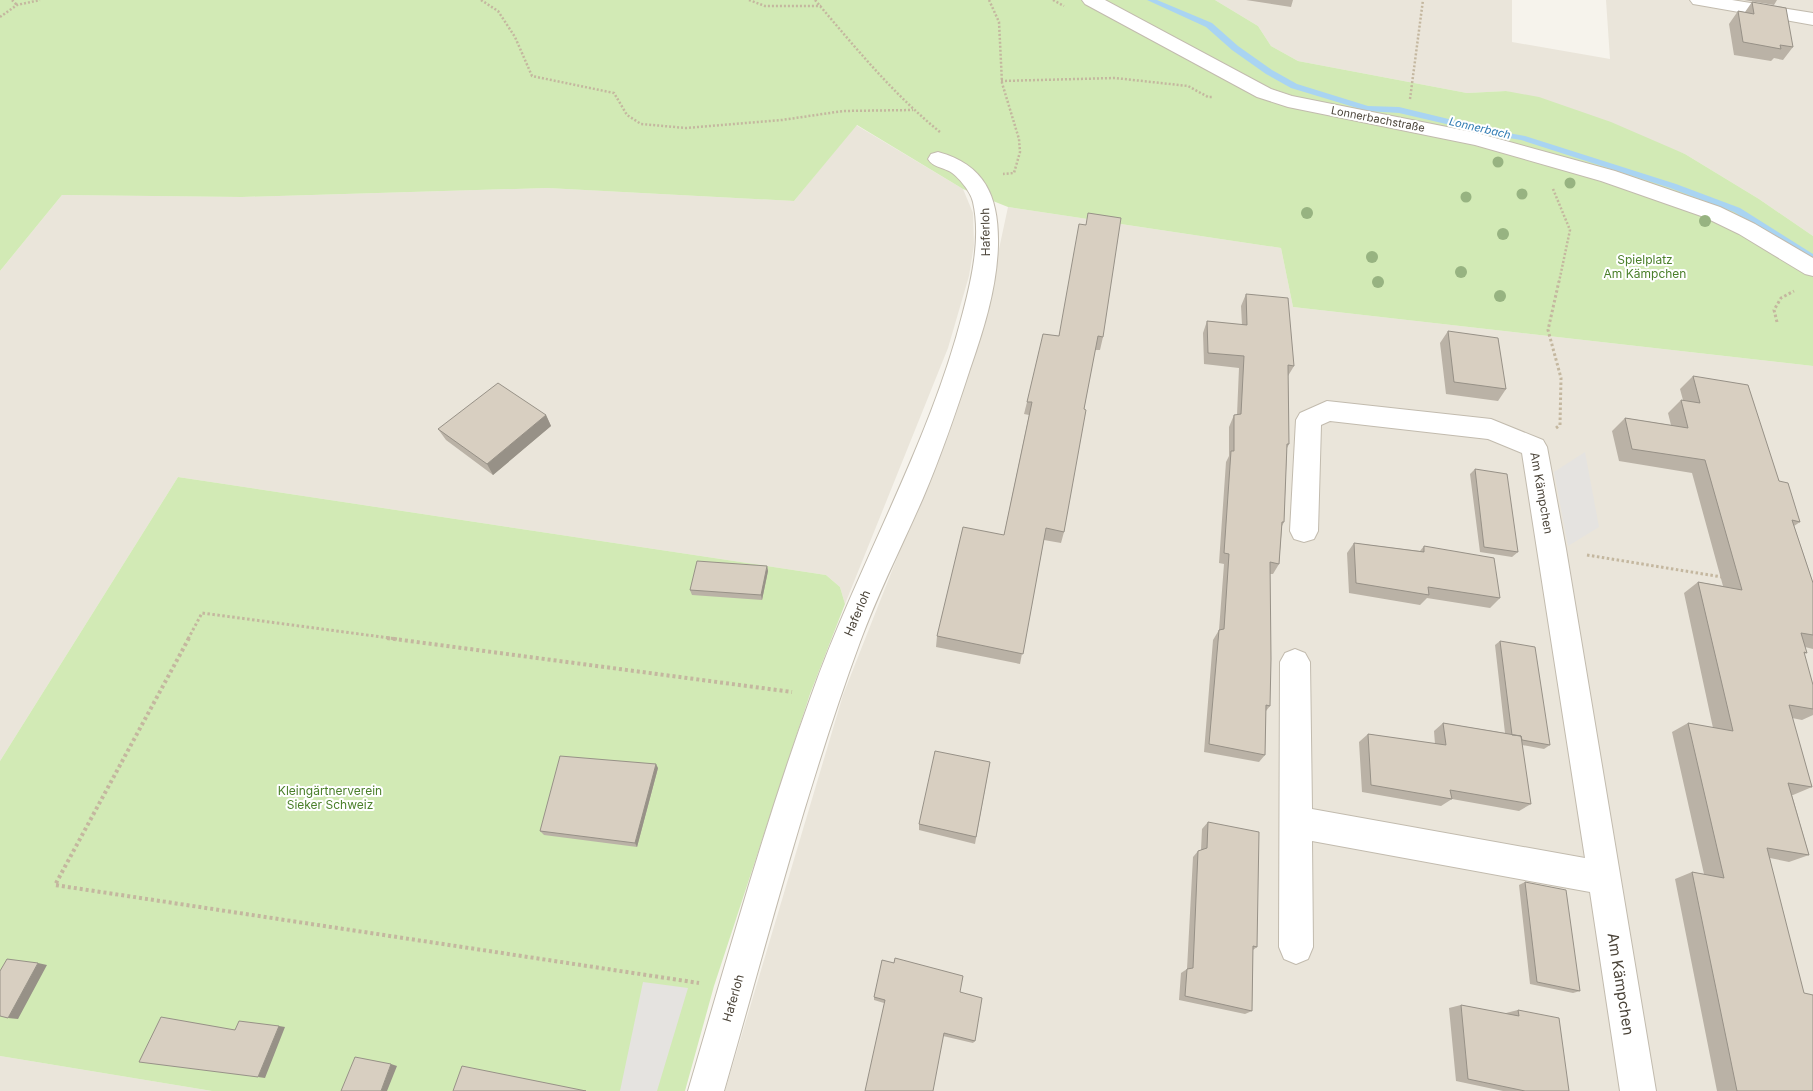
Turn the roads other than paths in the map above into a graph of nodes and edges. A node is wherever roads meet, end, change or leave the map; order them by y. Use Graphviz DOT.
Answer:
graph roads {
  1 [pos="1091,0"];
  2 [pos="1699,0"];
  3 [pos="1813,19"];
  4 [pos="954,168"];
  5 [pos="1813,268"];
  6 [pos="1304,532"];
  7 [pos="1295,662"];
  8 [pos="1296,822"];
  9 [pos="1604,878"];
  10 [pos="1296,947"];
  11 [pos="706,1091"];
  12 [pos="1638,1091"];
  1 -- 5 [label="street, Lonnerbachstraße"];
  2 -- 3 [label="street"];
  4 -- 11 [label="street, Haferloh"];
  6 -- 9 [label="street, Am Kämpchen"];
  7 -- 8 [label="street"];
  8 -- 9 [label="street"];
  8 -- 10 [label="street"];
  9 -- 12 [label="street, Am Kämpchen"];
}
